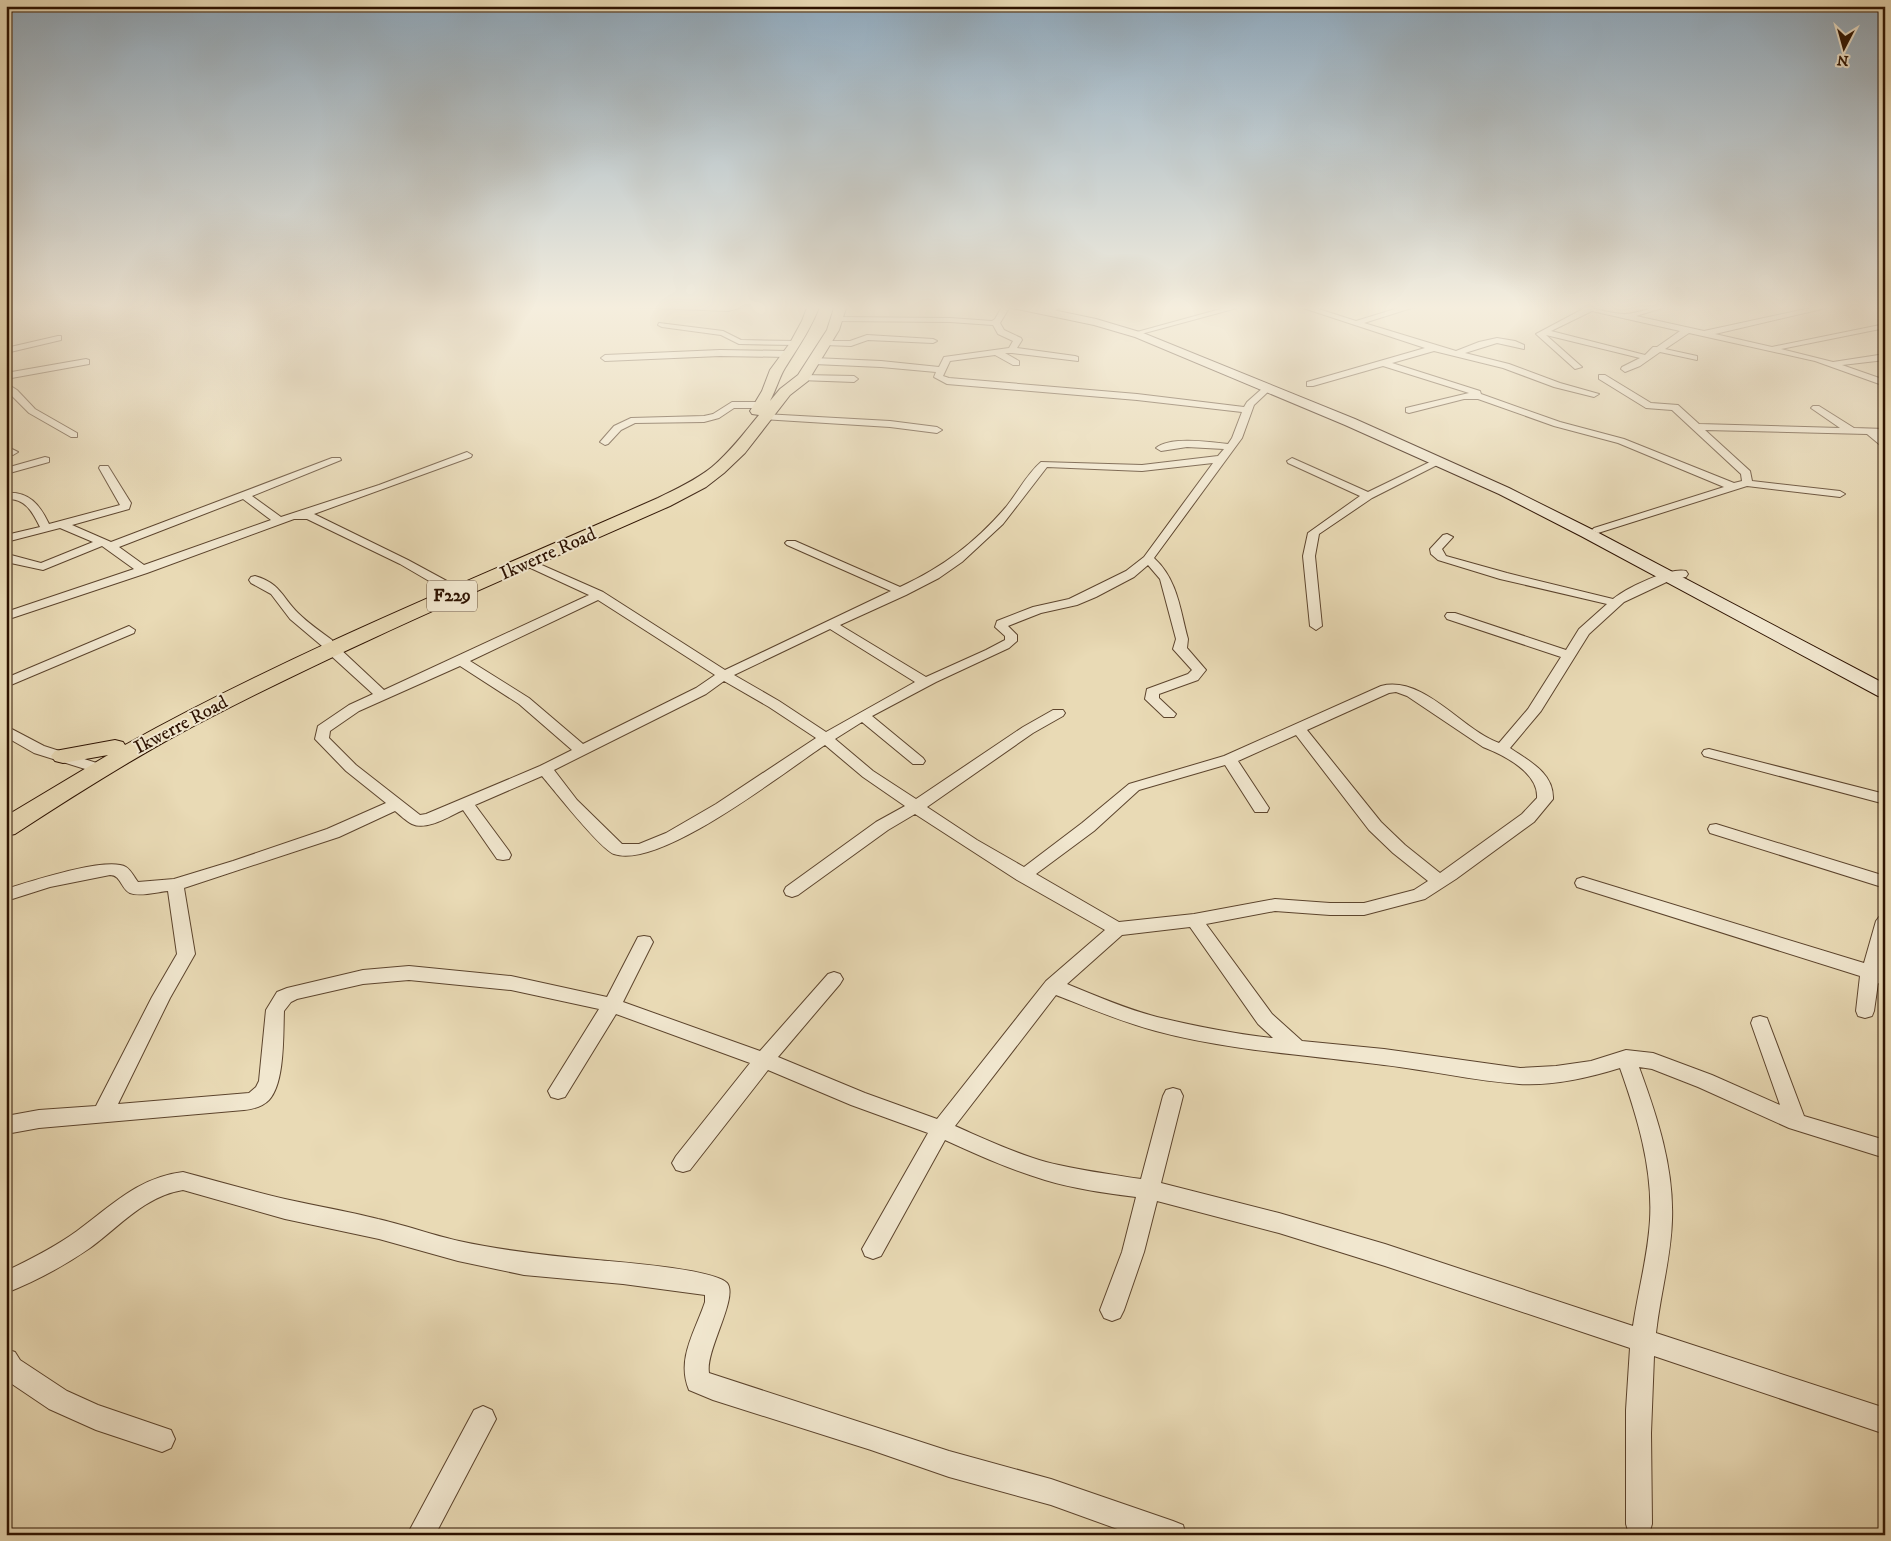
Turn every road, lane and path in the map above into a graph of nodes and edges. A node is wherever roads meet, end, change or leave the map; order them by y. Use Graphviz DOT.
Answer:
graph roads {
  1 [pos="778,377"];
  2 [pos="788,377"];
  3 [pos="790,377"];
  4 [pos="796,377"];
  5 [pos="939,377"];
  6 [pos="1241,377"];
  7 [pos="1257,377"];
  8 [pos="1335,377"];
  9 [pos="1426,377"];
  10 [pos="1535,377"];
  11 [pos="1602,377"];
  12 [pos="1871,377"];
  13 [pos="854,379"];
  14 [pos="1885,382"];
  15 [pos="1310,384"];
  16 [pos="6,386"];
  17 [pos="1268,388"];
  18 [pos="781,390"];
  19 [pos="1594,394"];
  20 [pos="1816,408"];
  21 [pos="1247,410"];
  22 [pos="1409,410"];
  23 [pos="1547,416"];
  24 [pos="1696,427"];
  25 [pos="937,430"];
  26 [pos="1851,431"];
  27 [pos="1870,432"];
  28 [pos="1885,432"];
  29 [pos="74,435"];
  30 [pos="606,442"];
  31 [pos="1885,446"];
  32 [pos="1230,447"];
  33 [pos="1161,448"];
  34 [pos="467,455"];
  35 [pos="1222,458"];
  36 [pos="45,460"];
  37 [pos="336,460"];
  38 [pos="1292,461"];
  39 [pos="1438,462"];
  40 [pos="104,468"];
  41 [pos="6,471"];
  42 [pos="1746,483"];
  43 [pos="1734,487"];
  44 [pos="1840,494"];
  45 [pos="6,496"];
  46 [pos="245,496"];
  47 [pos="1368,496"];
  48 [pos="300,515"];
  49 [pos="280,521"];
  50 [pos="61,524"];
  51 [pos="46,528"];
  52 [pos="1598,530"];
  53 [pos="1446,537"];
  54 [pos="6,539"];
  55 [pos="791,543"];
  56 [pos="107,544"];
  57 [pos="6,559"];
  58 [pos="1148,559"];
  59 [pos="528,563"];
  60 [pos="143,570"];
  61 [pos="1676,575"];
  62 [pos="255,580"];
  63 [pos="452,588"];
  64 [pos="902,592"];
  65 [pos="599,595"];
  66 [pos="1616,603"];
  67 [pos="6,616"];
  68 [pos="1451,616"];
  69 [pos="832,625"];
  70 [pos="1316,626"];
  71 [pos="129,630"];
  72 [pos="330,646"];
  73 [pos="1570,656"];
  74 [pos="460,662"];
  75 [pos="724,675"];
  76 [pos="6,683"];
  77 [pos="926,683"];
  78 [pos="1885,684"];
  79 [pos="1885,692"];
  80 [pos="382,695"];
  81 [pos="1058,713"];
  82 [pos="1168,714"];
  83 [pos="863,716"];
  84 [pos="1299,729"];
  85 [pos="6,730"];
  86 [pos="827,739"];
  87 [pos="115,747"];
  88 [pos="581,750"];
  89 [pos="1502,750"];
  90 [pos="1709,752"];
  91 [pos="1229,759"];
  92 [pos="918,761"];
  93 [pos="60,763"];
  94 [pos="94,767"];
  95 [pos="545,769"];
  96 [pos="1885,800"];
  97 [pos="397,804"];
  98 [pos="467,805"];
  99 [pos="917,806"];
  100 [pos="1261,808"];
  101 [pos="6,814"];
  102 [pos="6,828"];
  103 [pos="1716,829"];
  104 [pos="504,854"];
  105 [pos="1023,876"];
  106 [pos="1440,882"];
  107 [pos="1885,882"];
  108 [pos="1584,883"];
  109 [pos="175,885"];
  110 [pos="792,891"];
  111 [pos="6,895"];
  112 [pos="1194,920"];
  113 [pos="1885,921"];
  114 [pos="1117,929"];
  115 [pos="644,942"];
  116 [pos="1877,975"];
  117 [pos="834,979"];
  118 [pos="1053,986"];
  119 [pos="612,1005"];
  120 [pos="1864,1011"];
  121 [pos="1760,1024"];
  122 [pos="1295,1046"];
  123 [pos="1626,1058"];
  124 [pos="764,1060"];
  125 [pos="558,1091"];
  126 [pos="1173,1096"];
  127 [pos="102,1114"];
  128 [pos="1796,1122"];
  129 [pos="6,1124"];
  130 [pos="941,1129"];
  131 [pos="1885,1149"];
  132 [pos="683,1163"];
  133 [pos="1150,1190"];
  134 [pos="873,1249"];
  135 [pos="6,1282"];
  136 [pos="1112,1310"];
  137 [pos="1642,1342"];
  138 [pos="6,1362"];
  139 [pos="483,1420"];
  140 [pos="1885,1421"];
  141 [pos="162,1439"];
  142 [pos="1639,1524"];
  143 [pos="420,1535"];
  144 [pos="1173,1535"];
  1 -- 18 [label="main road, Ikwerre Road / F229"];
  2 -- 18 [label="main road"];
  3 -- 18 [label="main road"];
  4 -- 18 [label="main road, Ikwerre Road / F229"];
  5 -- 21 [label="street"];
  6 -- 17 [label="main road"];
  7 -- 52 [label="main road"];
  8 -- 15 [label="street"];
  9 -- 23 [label="street"];
  10 -- 19 [label="street"];
  11 -- 24 [label="street"];
  12 -- 14 [label="street"];
  13 -- 18 [label="street"];
  16 -- 29 [label="street"];
  17 -- 21 [label="street"];
  17 -- 39 [label="main road"];
  18 -- 25 [label="street"];
  18 -- 30 [label="street"];
  18 -- 59 [label="main road, Ikwerre Road / F229"];
  18 -- 63 [label="main road, Ikwerre Road / F229"];
  20 -- 26 [label="street"];
  21 -- 32 [label="street"];
  22 -- 43 [label="street"];
  24 -- 26 [label="street"];
  24 -- 42 [label="street"];
  26 -- 27 [label="street"];
  27 -- 28 [label="street"];
  27 -- 31 [label="street"];
  32 -- 33 [label="street"];
  32 -- 35 [label="street"];
  34 -- 48 [label="street"];
  35 -- 58 [label="street"];
  35 -- 64 [label="street"];
  36 -- 41 [label="street"];
  37 -- 46 [label="street"];
  38 -- 47 [label="street"];
  39 -- 47 [label="street"];
  39 -- 61 [label="main road"];
  40 -- 50 [label="street"];
  42 -- 43 [label="street"];
  42 -- 44 [label="street"];
  43 -- 52 [label="street"];
  45 -- 51 [label="street"];
  46 -- 49 [label="street"];
  46 -- 56 [label="street"];
  47 -- 70 [label="street"];
  48 -- 49 [label="street"];
  48 -- 63 [label="street"];
  49 -- 60 [label="street"];
  50 -- 51 [label="street"];
  50 -- 56 [label="street"];
  51 -- 54 [label="street"];
  52 -- 61 [label="main road"];
  53 -- 66 [label="street"];
  55 -- 64 [label="street"];
  56 -- 57 [label="street"];
  56 -- 60 [label="street"];
  58 -- 77 [label="street"];
  58 -- 82 [label="street"];
  59 -- 65 [label="street"];
  59 -- 72 [label="main road, Ikwerre Road / F229"];
  60 -- 67 [label="street"];
  61 -- 66 [label="street"];
  61 -- 78 [label="main road"];
  61 -- 79 [label="main road"];
  62 -- 72 [label="street"];
  63 -- 72 [label="main road, Ikwerre Road / F229"];
  64 -- 69 [label="street"];
  65 -- 74 [label="street"];
  65 -- 75 [label="street"];
  66 -- 73 [label="street"];
  68 -- 73 [label="street"];
  69 -- 75 [label="street"];
  69 -- 77 [label="street"];
  71 -- 76 [label="street"];
  72 -- 80 [label="street"];
  72 -- 87 [label="main road, Ikwerre Road / F229"];
  72 -- 94 [label="main road, Ikwerre Road / F229"];
  73 -- 89 [label="street"];
  74 -- 80 [label="street"];
  74 -- 88 [label="street"];
  75 -- 86 [label="street"];
  75 -- 88 [label="street"];
  77 -- 83 [label="street"];
  80 -- 97 [label="street"];
  81 -- 99 [label="street"];
  83 -- 86 [label="street"];
  83 -- 92 [label="street"];
  84 -- 89 [label="street"];
  84 -- 91 [label="street"];
  84 -- 106 [label="street"];
  85 -- 93 [label="street"];
  86 -- 95 [label="street"];
  86 -- 99 [label="street"];
  87 -- 93 [label="main road"];
  87 -- 94 [label="main road, Ikwerre Road / F229"];
  88 -- 95 [label="street"];
  89 -- 106 [label="street"];
  90 -- 96 [label="street"];
  91 -- 100 [label="street"];
  91 -- 105 [label="street"];
  93 -- 94 [label="main road, Ikwerre Road / F229"];
  93 -- 101 [label="main road, Ikwerre Road / F229"];
  94 -- 102 [label="main road, Ikwerre Road / F229"];
  95 -- 98 [label="street"];
  97 -- 98 [label="street"];
  97 -- 109 [label="street"];
  98 -- 104 [label="street"];
  99 -- 105 [label="street"];
  99 -- 110 [label="street"];
  103 -- 107 [label="street"];
  105 -- 114 [label="street"];
  106 -- 112 [label="street"];
  108 -- 116 [label="street"];
  109 -- 111 [label="street"];
  109 -- 127 [label="street"];
  112 -- 114 [label="street"];
  112 -- 122 [label="street"];
  113 -- 116 [label="street"];
  114 -- 118 [label="street"];
  115 -- 119 [label="street"];
  116 -- 120 [label="street"];
  117 -- 124 [label="street"];
  118 -- 122 [label="street"];
  118 -- 130 [label="street"];
  119 -- 124 [label="street"];
  119 -- 125 [label="street"];
  119 -- 127 [label="street"];
  121 -- 128 [label="street"];
  122 -- 123 [label="street"];
  123 -- 128 [label="street"];
  123 -- 137 [label="street"];
  124 -- 130 [label="street"];
  124 -- 132 [label="street"];
  126 -- 133 [label="street"];
  127 -- 129 [label="street"];
  128 -- 131 [label="street"];
  130 -- 133 [label="street"];
  130 -- 134 [label="street"];
  133 -- 136 [label="street"];
  133 -- 137 [label="street"];
  135 -- 144 [label="street"];
  137 -- 140 [label="street"];
  137 -- 142 [label="street"];
  138 -- 141 [label="street"];
  139 -- 143 [label="street"];
}
